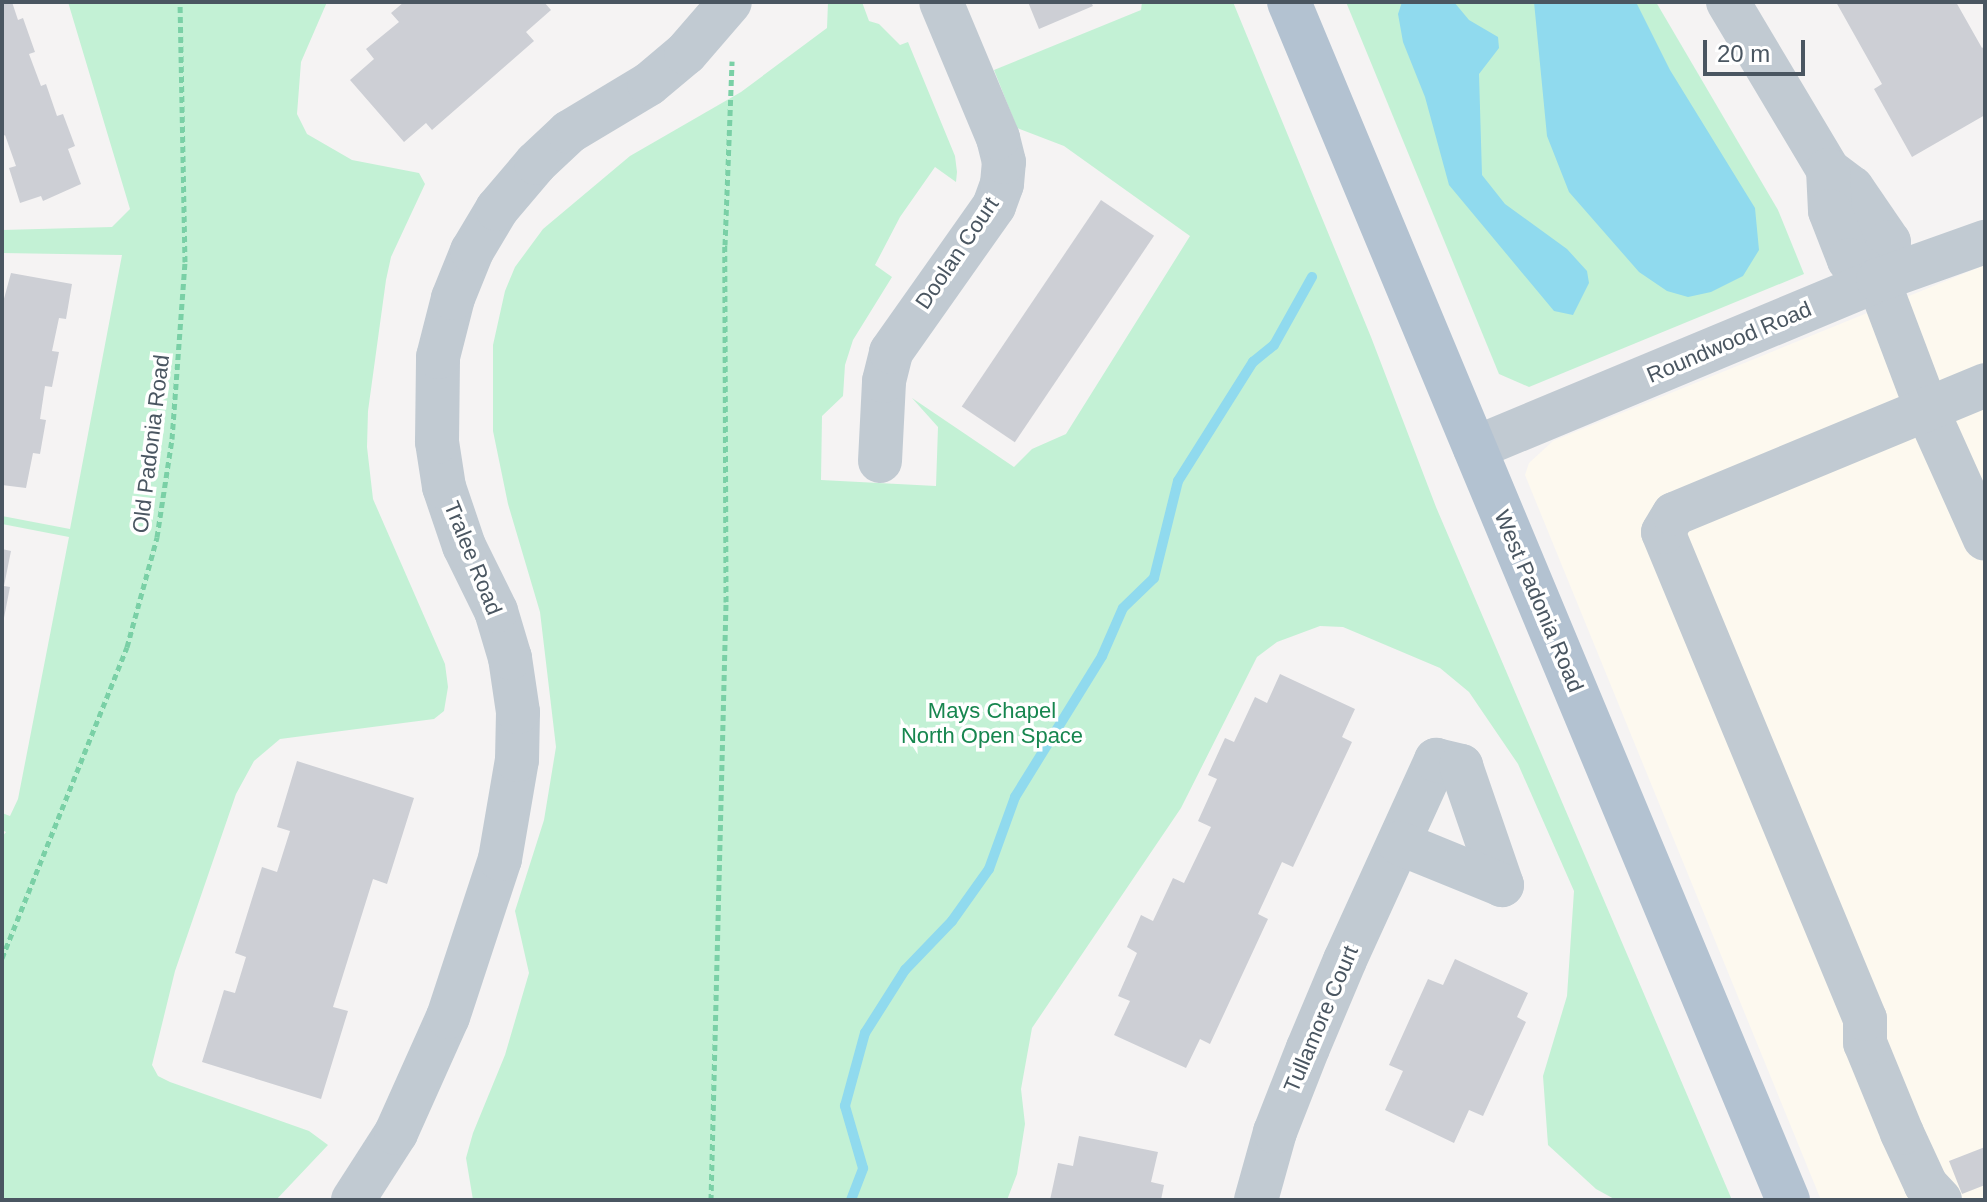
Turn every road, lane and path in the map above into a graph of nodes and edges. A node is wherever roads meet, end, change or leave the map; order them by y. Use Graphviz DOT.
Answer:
graph roads {
  1 [pos="180,2"];
  2 [pos="941,2"];
  3 [pos="1289,2"];
  4 [pos="1728,2"];
  5 [pos="729,3"];
  6 [pos="1985,242"];
  7 [pos="1878,280"];
  8 [pos="1985,385"];
  9 [pos="1927,410"];
  10 [pos="1475,448"];
  11 [pos="880,461"];
  12 [pos="1985,539"];
  13 [pos="1399,843"];
  14 [pos="2,958"];
  15 [pos="353,1200"];
  16 [pos="711,1200"];
  17 [pos="1256,1200"];
  18 [pos="1788,1200"];
  19 [pos="1940,1200"];
  1 -- 14 [label="path, Old Padonia Road"];
  2 -- 11 [label="street, Doolan Court"];
  3 -- 10 [label="main road, West Padonia Road"];
  4 -- 7 [label="street"];
  5 -- 15 [label="street, Tralee Road"];
  5 -- 16 [label="path"];
  6 -- 7 [label="street, Roundwood Road"];
  7 -- 9 [label="street"];
  7 -- 10 [label="street, Roundwood Road"];
  8 -- 9 [label="street"];
  9 -- 12 [label="street"];
  9 -- 19 [label="street"];
  10 -- 18 [label="main road, West Padonia Road"];
  13 -- 17 [label="street, Tullamore Court"];
}
